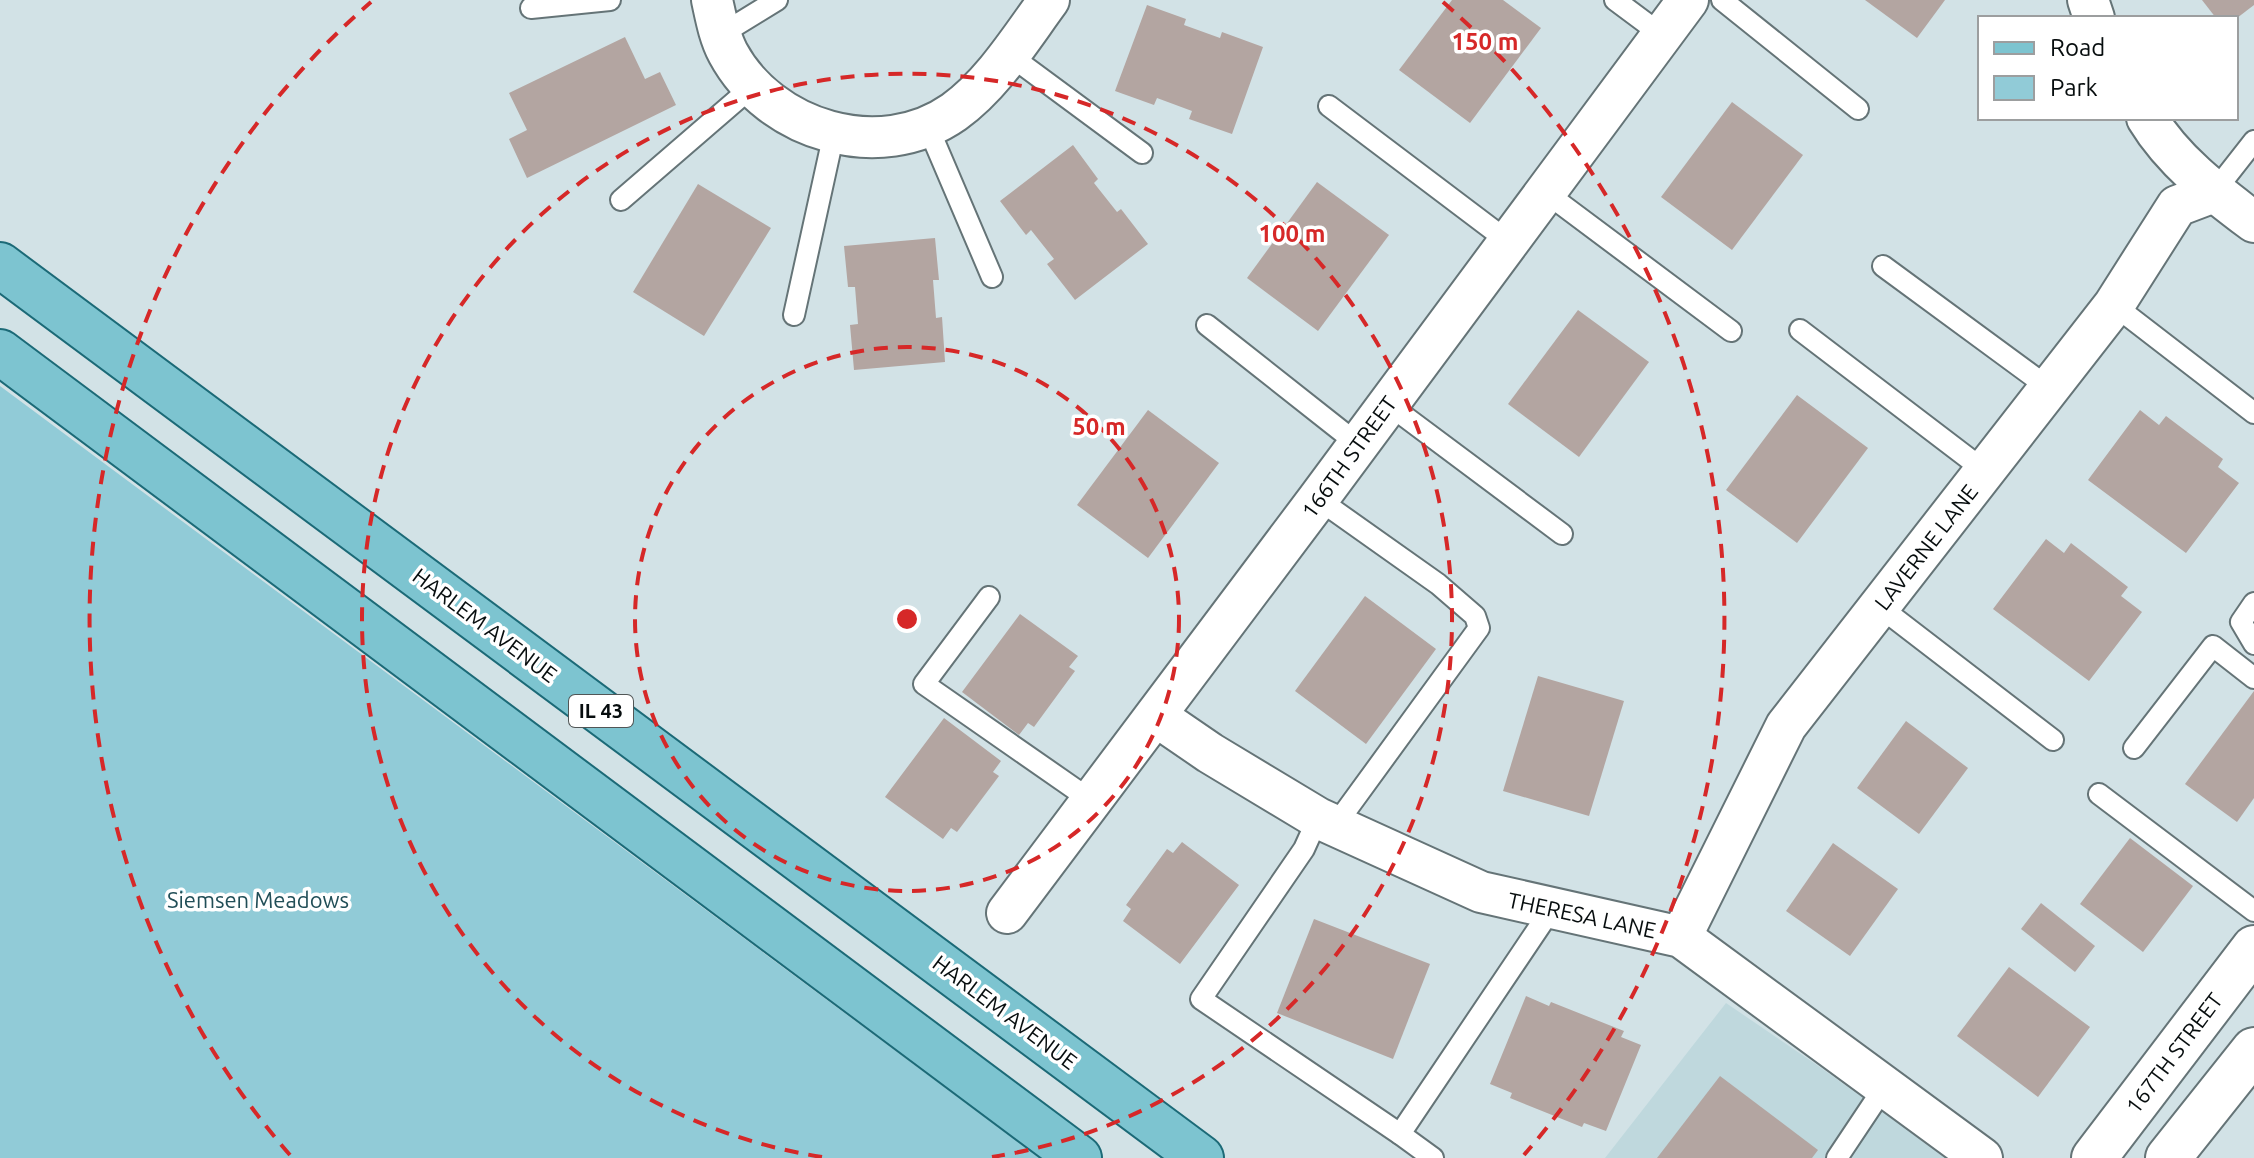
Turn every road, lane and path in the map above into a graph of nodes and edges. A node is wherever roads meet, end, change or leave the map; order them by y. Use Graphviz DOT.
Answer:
graph roads {
  1 [pos="610,0"];
  2 [pos="777,0"];
  3 [pos="1049,0"];
  4 [pos="1615,0"];
  5 [pos="1688,0"];
  6 [pos="1722,0"];
  7 [pos="531,8"];
  8 [pos="716,17"];
  9 [pos="1662,35"];
  10 [pos="1008,54"];
  11 [pos="753,86"];
  12 [pos="1329,106"];
  13 [pos="1858,109"];
  14 [pos="2148,120"];
  15 [pos="928,127"];
  16 [pos="834,133"];
  17 [pos="2254,141"];
  18 [pos="1142,153"];
  19 [pos="1545,192"];
  20 [pos="2214,192"];
  21 [pos="621,200"];
  22 [pos="2254,222"];
  23 [pos="1509,242"];
  24 [pos="0,265"];
  25 [pos="1883,266"];
  26 [pos="992,277"];
  27 [pos="2114,305"];
  28 [pos="794,315"];
  29 [pos="1207,325"];
  30 [pos="1800,330"];
  31 [pos="1731,331"];
  32 [pos="0,352"];
  33 [pos="2049,388"];
  34 [pos="1388,404"];
  35 [pos="2254,413"];
  36 [pos="1359,445"];
  37 [pos="1985,471"];
  38 [pos="1318,499"];
  39 [pos="1562,534"];
  40 [pos="989,597"];
  41 [pos="2254,603"];
  42 [pos="1880,607"];
  43 [pos="2254,644"];
  44 [pos="2254,678"];
  45 [pos="1156,716"];
  46 [pos="2053,740"];
  47 [pos="2134,748"];
  48 [pos="2099,794"];
  49 [pos="1092,801"];
  50 [pos="1326,822"];
  51 [pos="1552,908"];
  52 [pos="2254,911"];
  53 [pos="1007,913"];
  54 [pos="1681,937"];
  55 [pos="2254,948"];
  56 [pos="2254,1050"];
  57 [pos="1885,1086"];
  58 [pos="1400,1134"];
  59 [pos="1965,1153"];
  60 [pos="1079,1158"];
  61 [pos="1201,1158"];
  62 [pos="1433,1158"];
  63 [pos="1837,1158"];
  64 [pos="2094,1158"];
  65 [pos="2168,1158"];
  1 -- 7 [label="lane"];
  2 -- 8 [label="lane"];
  3 -- 10 [label="street"];
  4 -- 9 [label="lane"];
  5 -- 9 [label="street, 166TH STREET"];
  6 -- 13 [label="lane"];
  8 -- 11 [label="street"];
  9 -- 19 [label="street, 166TH STREET"];
  10 -- 15 [label="street"];
  10 -- 18 [label="lane"];
  11 -- 16 [label="street"];
  11 -- 21 [label="lane"];
  12 -- 23 [label="lane"];
  14 -- 20 [label="street"];
  15 -- 16 [label="street"];
  15 -- 26 [label="lane"];
  16 -- 28 [label="lane"];
  17 -- 20 [label="lane"];
  19 -- 23 [label="street, 166TH STREET"];
  19 -- 31 [label="lane"];
  20 -- 22 [label="street"];
  20 -- 27 [label="street, LAVERNE LANE"];
  23 -- 34 [label="street, 166TH STREET"];
  24 -- 61 [label="main road, HARLEM AVENUE / IL 43"];
  25 -- 33 [label="lane"];
  27 -- 33 [label="street, LAVERNE LANE"];
  27 -- 35 [label="lane"];
  29 -- 36 [label="lane"];
  30 -- 37 [label="lane"];
  32 -- 60 [label="main road"];
  33 -- 37 [label="street, LAVERNE LANE"];
  34 -- 36 [label="street, 166TH STREET"];
  34 -- 39 [label="lane"];
  36 -- 38 [label="street, 166TH STREET"];
  37 -- 42 [label="street, LAVERNE LANE"];
  38 -- 45 [label="street, 166TH STREET"];
  38 -- 50 [label="lane"];
  40 -- 49 [label="lane"];
  41 -- 43 [label="lane"];
  42 -- 46 [label="lane"];
  42 -- 54 [label="street, LAVERNE LANE"];
  44 -- 47 [label="lane"];
  45 -- 49 [label="street, 166TH STREET"];
  45 -- 50 [label="street, THERESA LANE"];
  48 -- 52 [label="lane"];
  49 -- 53 [label="street, 166TH STREET"];
  50 -- 51 [label="street, THERESA LANE"];
  50 -- 58 [label="lane"];
  51 -- 54 [label="street, THERESA LANE"];
  51 -- 58 [label="lane"];
  54 -- 57 [label="street, THERESA LANE"];
  55 -- 64 [label="main road, 167TH STREET"];
  56 -- 65 [label="main road"];
  57 -- 59 [label="street, THERESA LANE"];
  57 -- 63 [label="lane"];
  58 -- 62 [label="lane"];
}
